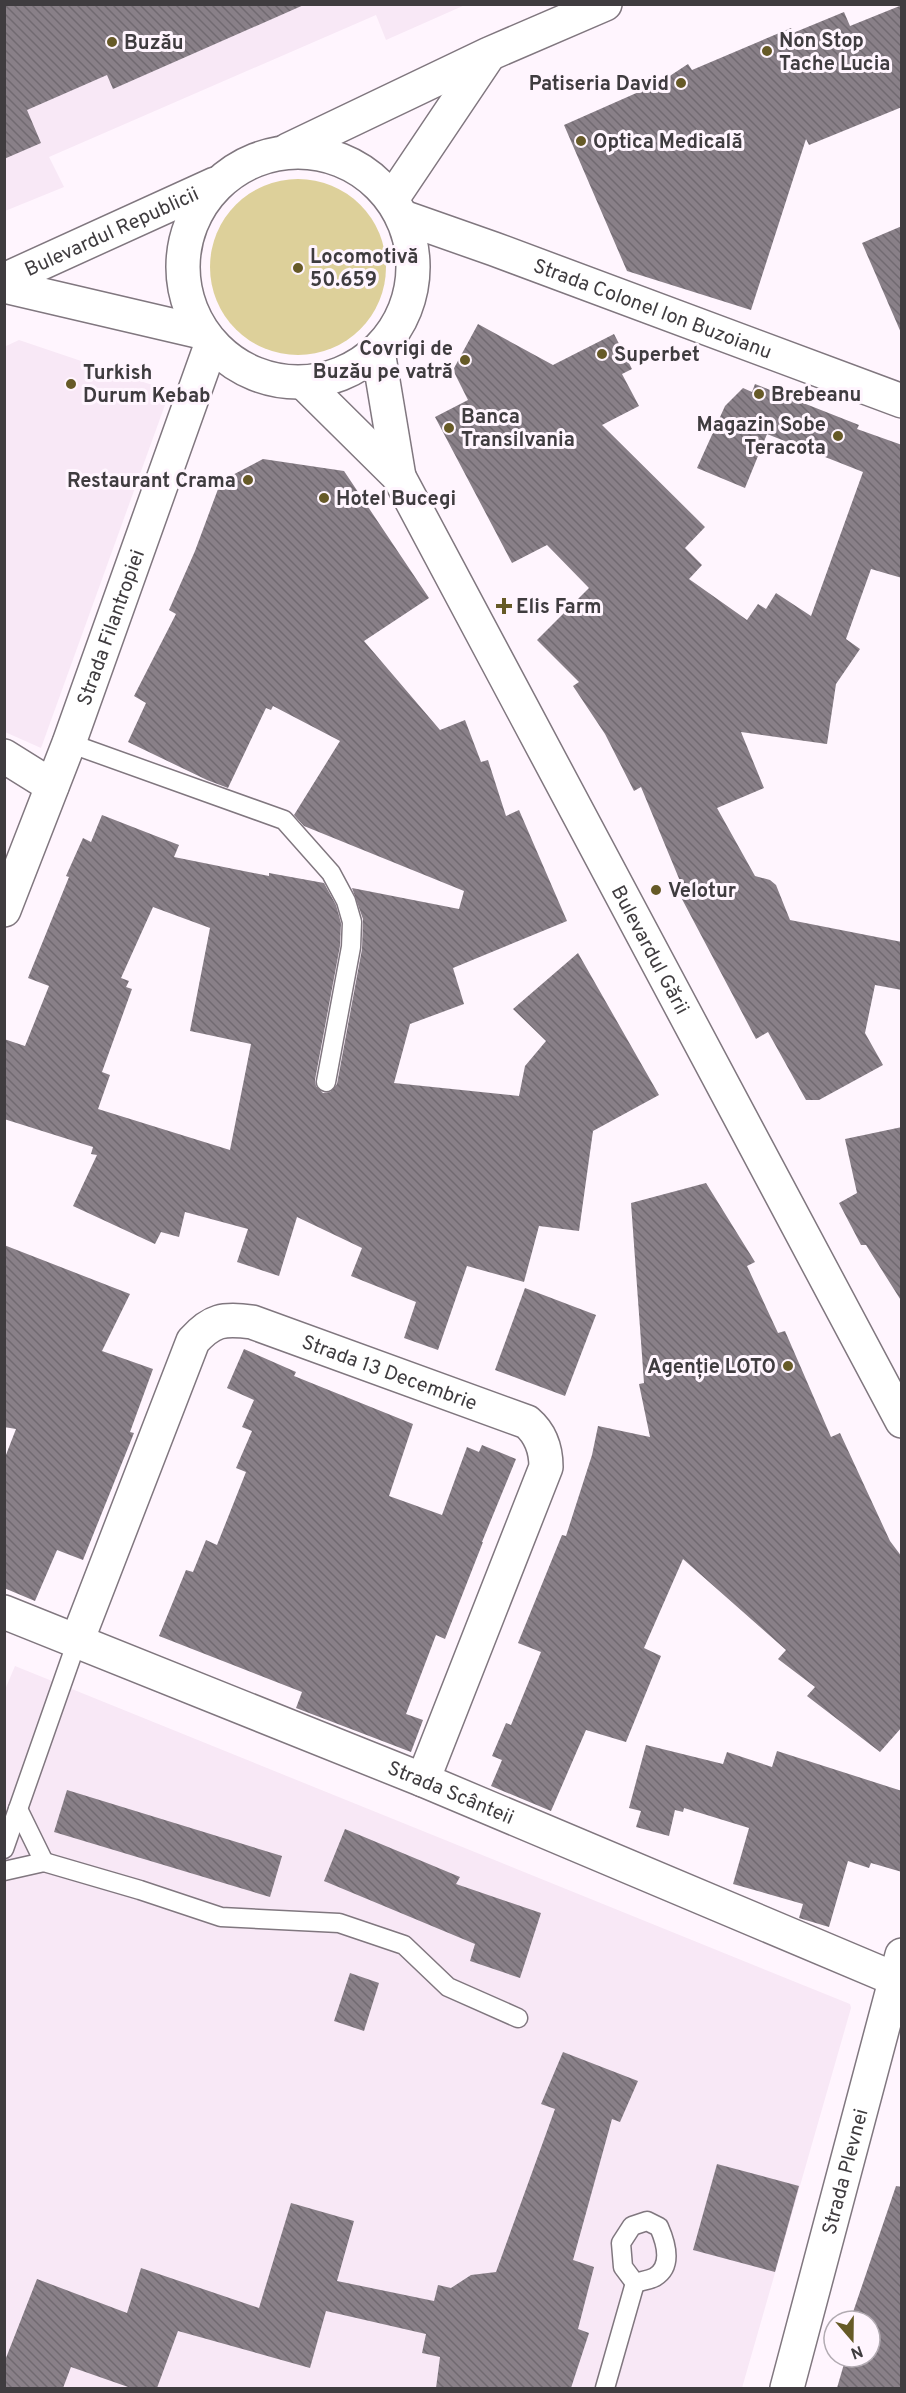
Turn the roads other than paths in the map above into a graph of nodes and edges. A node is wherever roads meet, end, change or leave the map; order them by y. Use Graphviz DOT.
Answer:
graph roads {
  1 [pos="605,4"];
  2 [pos="489,54"];
  3 [pos="284,152"];
  4 [pos="220,182"];
  5 [pos="397,208"];
  6 [pos="4,280"];
  7 [pos="4,286"];
  8 [pos="206,339"];
  9 [pos="378,351"];
  10 [pos="304,383"];
  11 [pos="902,401"];
  12 [pos="399,477"];
  13 [pos="69,743"];
  14 [pos="4,756"];
  15 [pos="52,786"];
  16 [pos="4,910"];
  17 [pos="326,1082"];
  18 [pos="902,1421"];
  19 [pos="4,1612"];
  20 [pos="77,1641"];
  21 [pos="423,1780"];
  22 [pos="18,1809"];
  23 [pos="4,1849"];
  24 [pos="44,1862"];
  25 [pos="4,1871"];
  26 [pos="898,1967"];
  27 [pos="518,2018"];
  28 [pos="635,2283"];
  29 [pos="605,2388"];
  30 [pos="787,2388"];
  1 -- 2 [label="street"];
  2 -- 3 [label="street"];
  2 -- 5 [label="street"];
  3 -- 4 [label="street"];
  3 -- 5 [label="street"];
  4 -- 6 [label="street, Bulevardul Republicii"];
  4 -- 8 [label="street"];
  5 -- 9 [label="street"];
  5 -- 11 [label="street, Strada Colonel Ion Buzoianu"];
  7 -- 8 [label="street, Bulevardul Republicii"];
  8 -- 10 [label="street"];
  8 -- 13 [label="street, Strada Filantropiei"];
  9 -- 10 [label="street"];
  9 -- 12 [label="street, Bulevardul Gării"];
  10 -- 12 [label="street, Bulevardul Gării"];
  12 -- 18 [label="street, Bulevardul Gării"];
  13 -- 15 [label="street, Strada Filantropiei"];
  13 -- 17 [label="lane"];
  14 -- 15 [label="street"];
  15 -- 16 [label="street, Strada Filantropiei"];
  19 -- 20 [label="street, Strada Scânteii"];
  20 -- 21 [label="street, Strada Scânteii"];
  20 -- 21 [label="street, Strada 13 Decembrie"];
  20 -- 22 [label="lane"];
  21 -- 26 [label="street, Strada Scânteii"];
  22 -- 23 [label="lane"];
  22 -- 24 [label="lane"];
  24 -- 25 [label="lane"];
  24 -- 27 [label="lane"];
  26 -- 30 [label="street, Strada Plevnei"];
  28 -- 29 [label="lane"];
}
